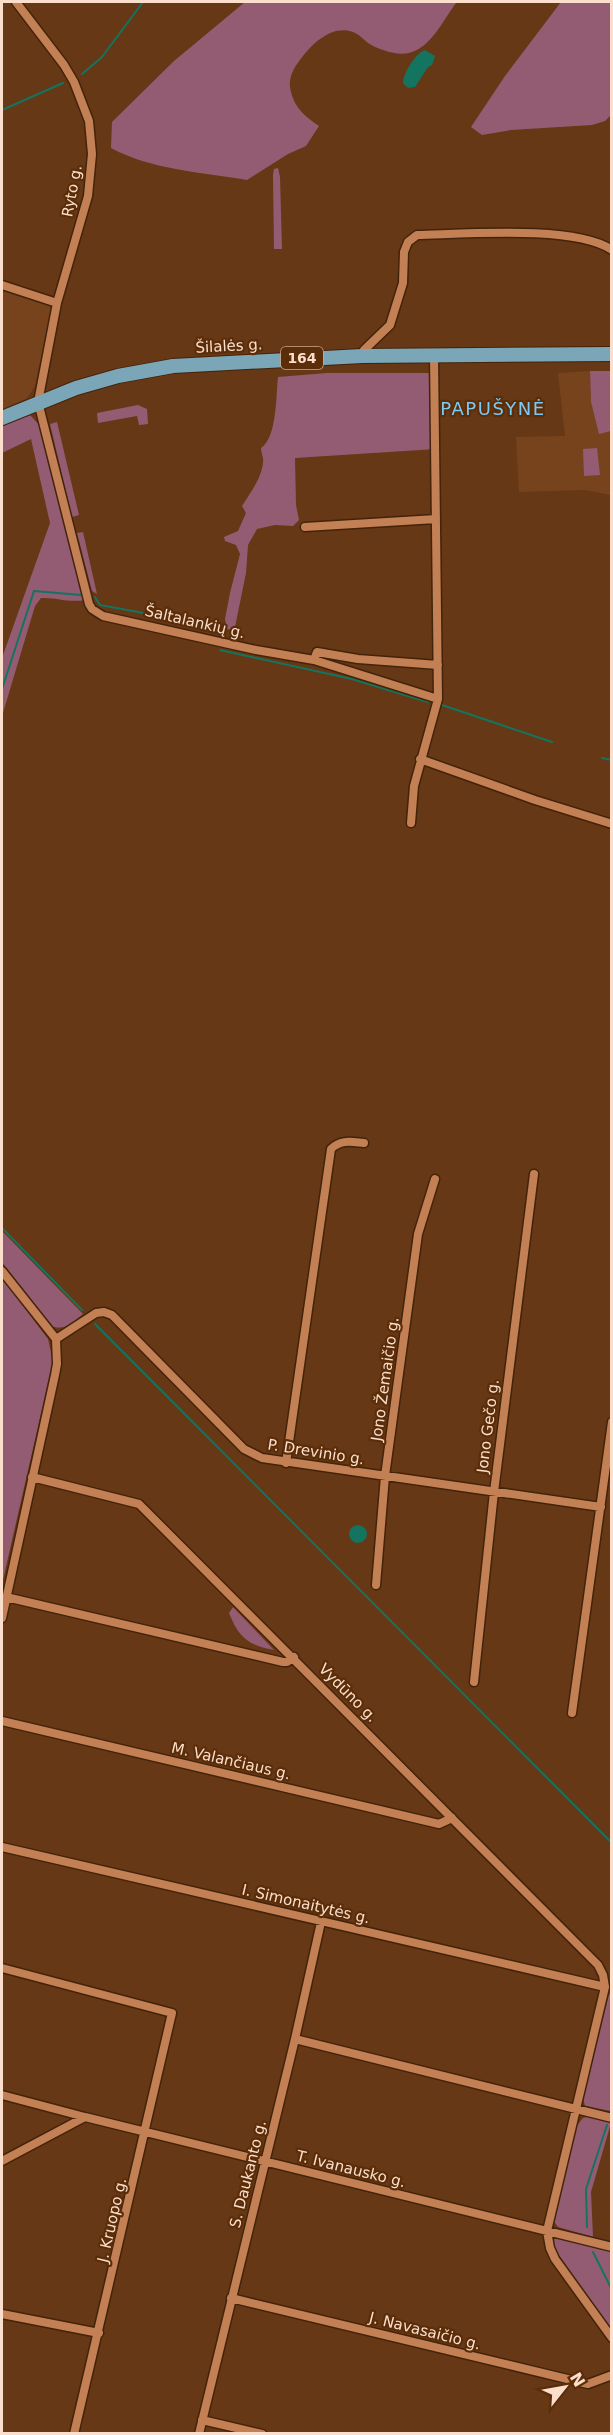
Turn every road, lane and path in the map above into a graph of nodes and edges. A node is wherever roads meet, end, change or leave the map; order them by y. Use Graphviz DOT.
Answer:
graph roads {
  1 [pos="16,2"];
  2 [pos="612,250"];
  3 [pos="2,285"];
  4 [pos="57,303"];
  5 [pos="612,354"];
  6 [pos="362,356"];
  7 [pos="434,356"];
  8 [pos="38,402"];
  9 [pos="2,418"];
  10 [pos="436,519"];
  11 [pos="305,526"];
  12 [pos="314,660"];
  13 [pos="438,665"];
  14 [pos="438,699"];
  15 [pos="420,759"];
  16 [pos="411,823"];
  17 [pos="612,824"];
  18 [pos="364,1143"];
  19 [pos="534,1174"];
  20 [pos="435,1179"];
  21 [pos="2,1271"];
  22 [pos="56,1339"];
  23 [pos="612,1422"];
  24 [pos="286,1463"];
  25 [pos="385,1476"];
  26 [pos="32,1477"];
  27 [pos="494,1492"];
  28 [pos="601,1507"];
  29 [pos="376,1585"];
  30 [pos="6,1597"];
  31 [pos="2,1618"];
  32 [pos="294,1657"];
  33 [pos="474,1682"];
  34 [pos="572,1713"];
  35 [pos="2,1721"];
  36 [pos="452,1818"];
  37 [pos="2,1847"];
  38 [pos="321,1922"];
  39 [pos="2,1968"];
  40 [pos="605,1987"];
  41 [pos="295,2039"];
  42 [pos="2,2095"];
  43 [pos="575,2109"];
  44 [pos="85,2117"];
  45 [pos="612,2118"];
  46 [pos="146,2132"];
  47 [pos="2,2162"];
  48 [pos="265,2162"];
  49 [pos="547,2231"];
  50 [pos="612,2247"];
  51 [pos="231,2298"];
  52 [pos="2,2314"];
  53 [pos="99,2333"];
  54 [pos="612,2338"];
  55 [pos="612,2375"];
  56 [pos="202,2420"];
  57 [pos="74,2433"];
  58 [pos="198,2433"];
  59 [pos="261,2433"];
  1 -- 4 [label="street, Ryto g."];
  2 -- 6 [label="street"];
  3 -- 4 [label="street"];
  4 -- 8 [label="street, Ryto g."];
  5 -- 7 [label="main road, Šilalės g. / 164"];
  6 -- 7 [label="main road, Šilalės g. / 164"];
  6 -- 8 [label="main road, Šilalės g. / 164"];
  7 -- 10 [label="street"];
  8 -- 9 [label="main road, Šilalės g. / 164"];
  8 -- 12 [label="street, Šaltalankių g."];
  10 -- 11 [label="street"];
  10 -- 13 [label="street"];
  12 -- 13 [label="street"];
  12 -- 14 [label="street, Šaltalankių g."];
  13 -- 14 [label="street"];
  14 -- 15 [label="street"];
  15 -- 16 [label="street"];
  15 -- 17 [label="street"];
  18 -- 24 [label="street"];
  19 -- 27 [label="street, Jono Gečo g."];
  20 -- 25 [label="street, Jono Žemaičio g."];
  21 -- 22 [label="street"];
  22 -- 24 [label="street, P. Drevinio g."];
  22 -- 26 [label="street"];
  23 -- 28 [label="street"];
  24 -- 25 [label="street, P. Drevinio g."];
  25 -- 27 [label="street, P. Drevinio g."];
  25 -- 29 [label="street, Jono Žemaičio g."];
  26 -- 30 [label="street"];
  26 -- 32 [label="street, Vydūno g."];
  27 -- 28 [label="street, P. Drevinio g."];
  27 -- 33 [label="street, Jono Gečo g."];
  28 -- 34 [label="street"];
  30 -- 31 [label="street"];
  30 -- 32 [label="street"];
  32 -- 36 [label="street, Vydūno g."];
  35 -- 36 [label="street, M. Valančiaus g."];
  36 -- 40 [label="street, Vydūno g."];
  37 -- 38 [label="street, I. Simonaitytės g."];
  38 -- 40 [label="street, I. Simonaitytės g."];
  38 -- 41 [label="street, S. Daukanto g."];
  39 -- 46 [label="street, J. Kruopo g."];
  40 -- 43 [label="street"];
  41 -- 43 [label="street"];
  41 -- 48 [label="street, S. Daukanto g."];
  42 -- 44 [label="street, T. Ivanausko g."];
  43 -- 45 [label="street"];
  43 -- 49 [label="street"];
  44 -- 46 [label="street, T. Ivanausko g."];
  44 -- 47 [label="street"];
  46 -- 48 [label="street, T. Ivanausko g."];
  46 -- 53 [label="street, J. Kruopo g."];
  48 -- 49 [label="street, T. Ivanausko g."];
  48 -- 51 [label="street, S. Daukanto g."];
  49 -- 50 [label="street, T. Ivanausko g."];
  49 -- 54 [label="street"];
  51 -- 55 [label="street, J. Navasaičio g."];
  51 -- 56 [label="street, S. Daukanto g."];
  52 -- 53 [label="street"];
  53 -- 57 [label="street, J. Kruopo g."];
  56 -- 58 [label="street, S. Daukanto g."];
  56 -- 59 [label="street"];
}
